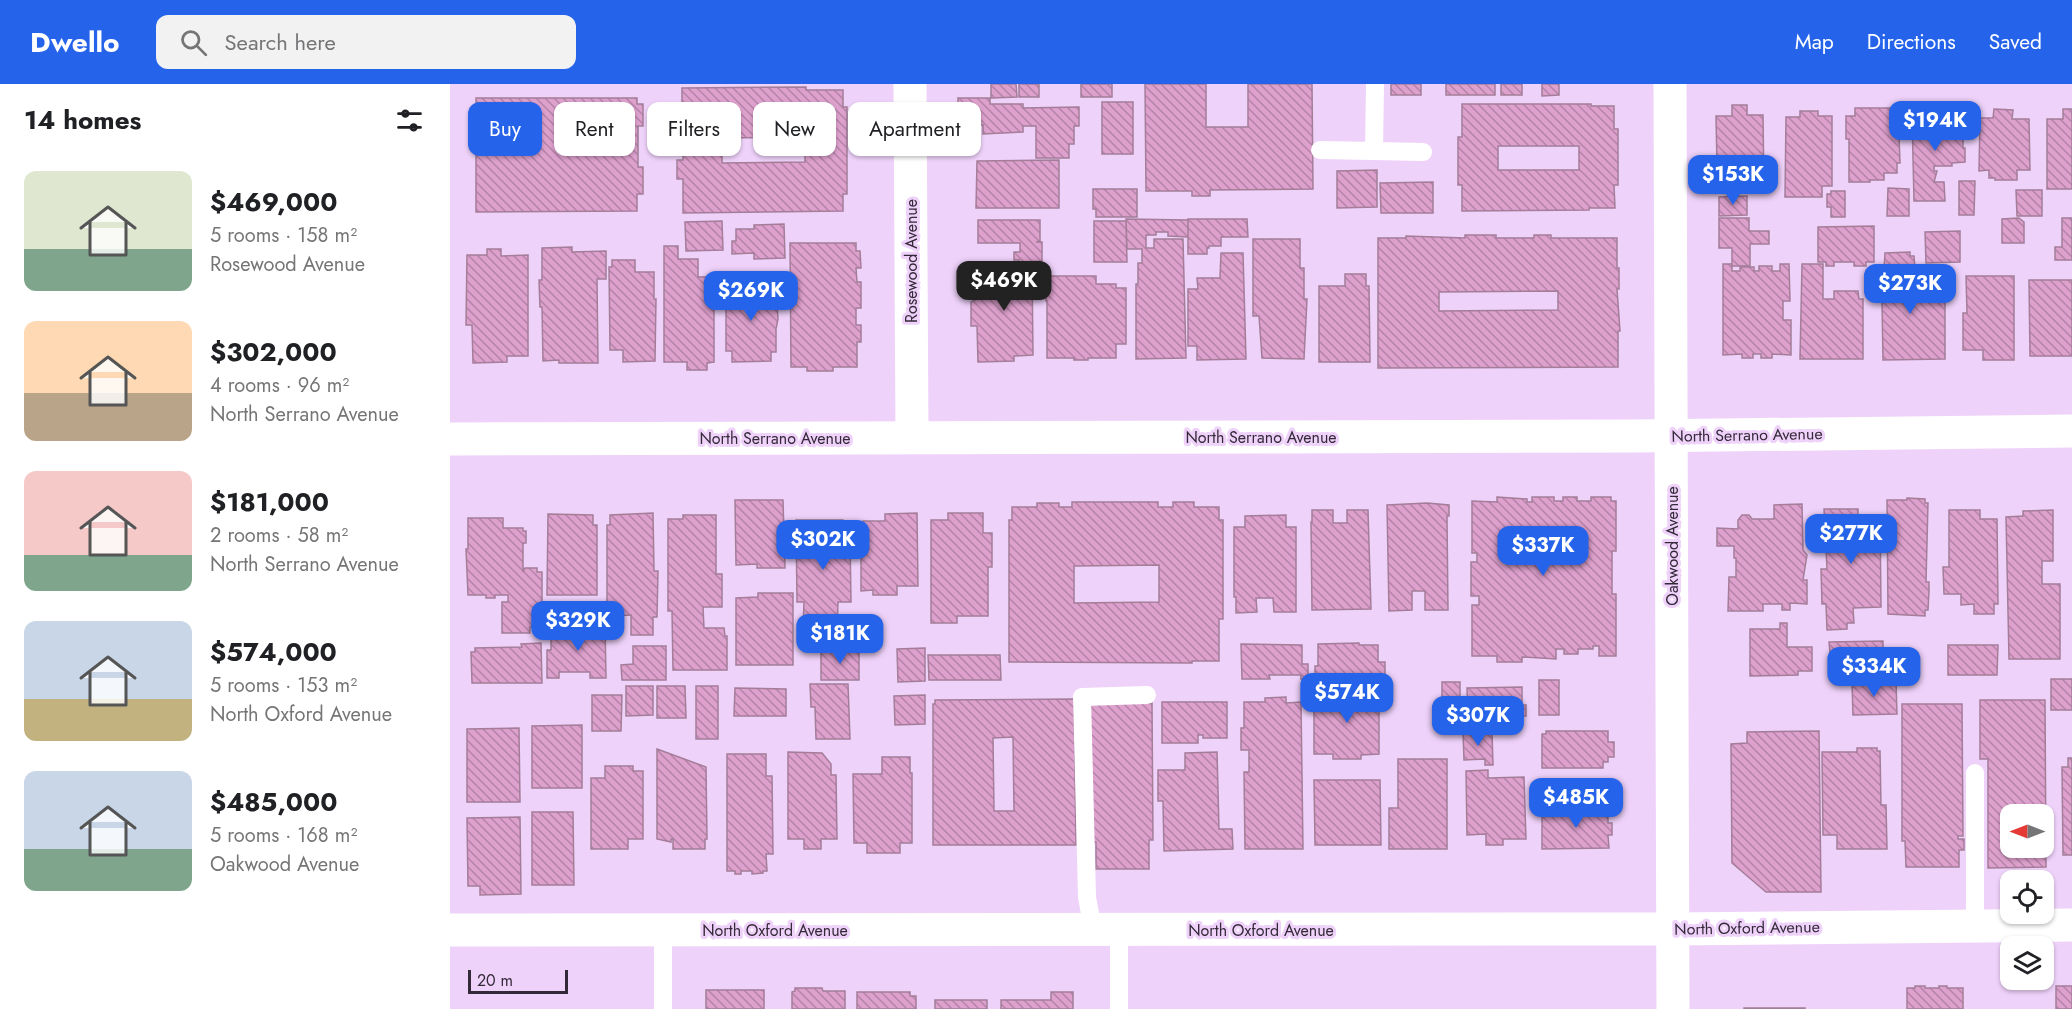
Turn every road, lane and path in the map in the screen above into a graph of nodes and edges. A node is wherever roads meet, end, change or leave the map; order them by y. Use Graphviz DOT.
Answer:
graph roads {
  1 [pos="910,84"];
  2 [pos="1375,84"];
  3 [pos="1670,84"];
  4 [pos="1320,150"];
  5 [pos="1374,151"];
  6 [pos="1423,152"];
  7 [pos="2072,431"];
  8 [pos="1672,436"];
  9 [pos="912,438"];
  10 [pos="450,439"];
  11 [pos="1147,695"];
  12 [pos="1976,773"];
  13 [pos="2072,925"];
  14 [pos="1975,926"];
  15 [pos="1673,929"];
  16 [pos="450,930"];
  17 [pos="663,930"];
  18 [pos="1106,930"];
  19 [pos="663,1009"];
  20 [pos="1119,1009"];
  21 [pos="1673,1009"];
  1 -- 9 [label="street, Rosewood Avenue"];
  2 -- 5 [label="lane"];
  3 -- 8 [label="street, Oakwood Avenue"];
  4 -- 5 [label="lane"];
  5 -- 6 [label="lane"];
  7 -- 8 [label="street, North Serrano Avenue"];
  8 -- 9 [label="street, North Serrano Avenue"];
  8 -- 15 [label="street, Oakwood Avenue"];
  9 -- 10 [label="street, North Serrano Avenue"];
  11 -- 18 [label="lane"];
  12 -- 14 [label="lane"];
  13 -- 14 [label="street, North Oxford Avenue"];
  14 -- 15 [label="street, North Oxford Avenue"];
  15 -- 18 [label="street, North Oxford Avenue"];
  15 -- 21 [label="street, Oakwood Avenue"];
  16 -- 17 [label="street, North Oxford Avenue"];
  17 -- 18 [label="street, North Oxford Avenue"];
  17 -- 19 [label="lane"];
  18 -- 20 [label="lane"];
}
